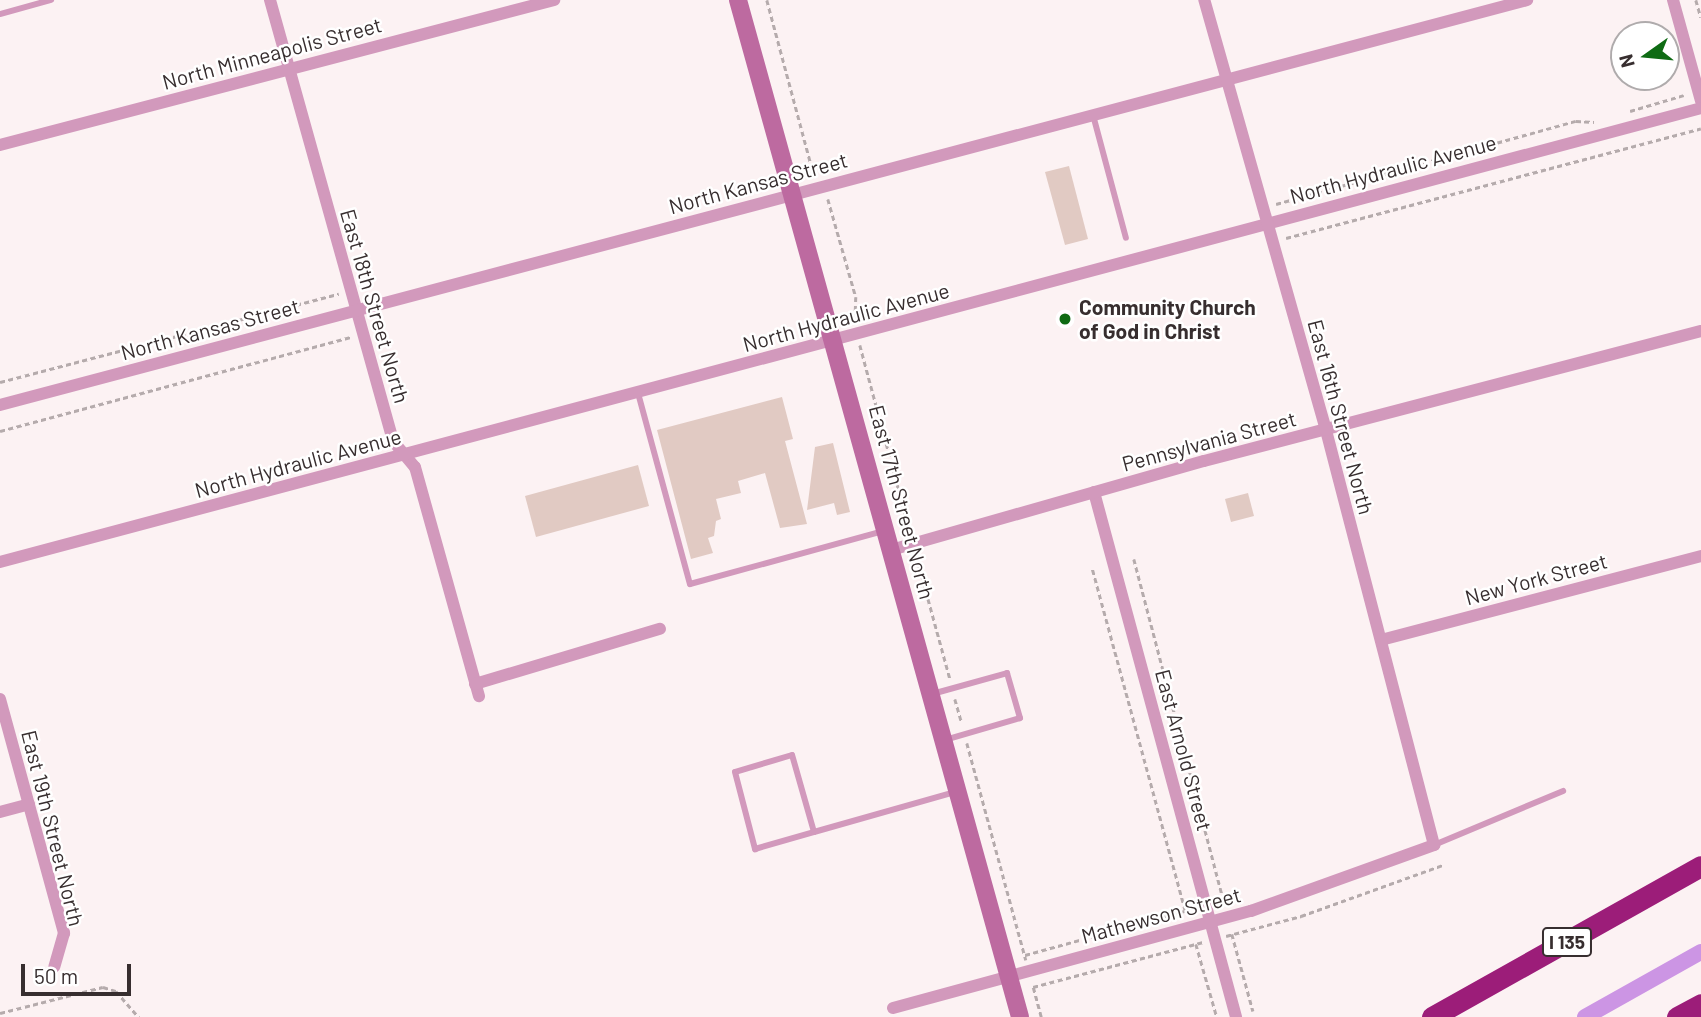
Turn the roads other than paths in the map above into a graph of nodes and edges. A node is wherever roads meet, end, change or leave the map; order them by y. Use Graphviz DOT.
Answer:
graph roads {
  1 [pos="51,0"];
  2 [pos="270,0"];
  3 [pos="554,0"];
  4 [pos="738,0"];
  5 [pos="1204,0"];
  6 [pos="1527,0"];
  7 [pos="1673,0"];
  8 [pos="0,14"];
  9 [pos="289,68"];
  10 [pos="1226,80"];
  11 [pos="1701,101"];
  12 [pos="1701,108"];
  13 [pos="1093,115"];
  14 [pos="0,145"];
  15 [pos="793,194"];
  16 [pos="1266,223"];
  17 [pos="1126,238"];
  18 [pos="351,311"];
  19 [pos="1701,331"];
  20 [pos="834,341"];
  21 [pos="638,393"];
  22 [pos="0,405"];
  23 [pos="1326,430"];
  24 [pos="405,454"];
  25 [pos="1094,492"];
  26 [pos="886,531"];
  27 [pos="891,550"];
  28 [pos="1701,556"];
  29 [pos="0,562"];
  30 [pos="660,629"];
  31 [pos="1381,640"];
  32 [pos="930,695"];
  33 [pos="0,699"];
  34 [pos="943,741"];
  35 [pos="1563,791"];
  36 [pos="957,792"];
  37 [pos="29,804"];
  38 [pos="0,812"];
  39 [pos="814,832"];
  40 [pos="1434,845"];
  41 [pos="1701,866"];
  42 [pos="1210,922"];
  43 [pos="54,967"];
  44 [pos="1008,975"];
  45 [pos="1701,1004"];
  46 [pos="893,1008"];
  47 [pos="1020,1017"];
  48 [pos="1236,1017"];
  49 [pos="1432,1017"];
  50 [pos="1677,1017"];
  1 -- 8 [label="lane"];
  2 -- 9 [label="street, East 18th Street North"];
  3 -- 9 [label="street, North Minneapolis Street"];
  4 -- 15 [label="street, East 17th Street North"];
  5 -- 10 [label="street, East 16th Street North"];
  6 -- 10 [label="street, North Kansas Street"];
  7 -- 11 [label="street"];
  9 -- 14 [label="street, North Minneapolis Street"];
  9 -- 18 [label="street, East 18th Street North"];
  10 -- 13 [label="street, North Kansas Street"];
  10 -- 16 [label="street, East 16th Street North"];
  12 -- 16 [label="street, North Hydraulic Avenue"];
  13 -- 15 [label="street, North Kansas Street"];
  13 -- 17 [label="lane"];
  15 -- 18 [label="street, North Kansas Street"];
  15 -- 20 [label="street, East 17th Street North"];
  16 -- 20 [label="street, North Hydraulic Avenue"];
  16 -- 23 [label="street, East 16th Street North"];
  18 -- 22 [label="street, North Kansas Street"];
  18 -- 24 [label="street, East 18th Street North"];
  19 -- 23 [label="street, Pennsylvania Street"];
  20 -- 21 [label="street, North Hydraulic Avenue"];
  20 -- 26 [label="street, East 17th Street North"];
  21 -- 24 [label="street, North Hydraulic Avenue"];
  21 -- 26 [label="lane"];
  23 -- 25 [label="street, Pennsylvania Street"];
  23 -- 31 [label="street, East 16th Street North"];
  24 -- 29 [label="street, North Hydraulic Avenue"];
  24 -- 30 [label="street, East 18th Street North"];
  25 -- 27 [label="street, Pennsylvania Street"];
  25 -- 42 [label="street, East Arnold Street"];
  26 -- 27 [label="street, East 17th Street North"];
  27 -- 32 [label="street, East 17th Street North"];
  28 -- 31 [label="street, New York Street"];
  31 -- 40 [label="street, East 16th Street North"];
  32 -- 34 [label="street, East 17th Street North"];
  32 -- 34 [label="lane"];
  33 -- 37 [label="street, East 19th Street North"];
  34 -- 36 [label="street, East 17th Street North"];
  35 -- 40 [label="lane"];
  36 -- 39 [label="lane"];
  36 -- 44 [label="street, East 17th Street North"];
  37 -- 38 [label="street"];
  37 -- 43 [label="street, East 19th Street North"];
  39 -- 39 [label="lane"];
  40 -- 42 [label="street, Mathewson Street"];
  41 -- 49 [label="highway, I 135"];
  42 -- 44 [label="street, Mathewson Street"];
  42 -- 48 [label="street, East Arnold Street"];
  44 -- 46 [label="street, Mathewson Street"];
  44 -- 47 [label="street, East 17th Street North"];
  45 -- 50 [label="highway"];
}
